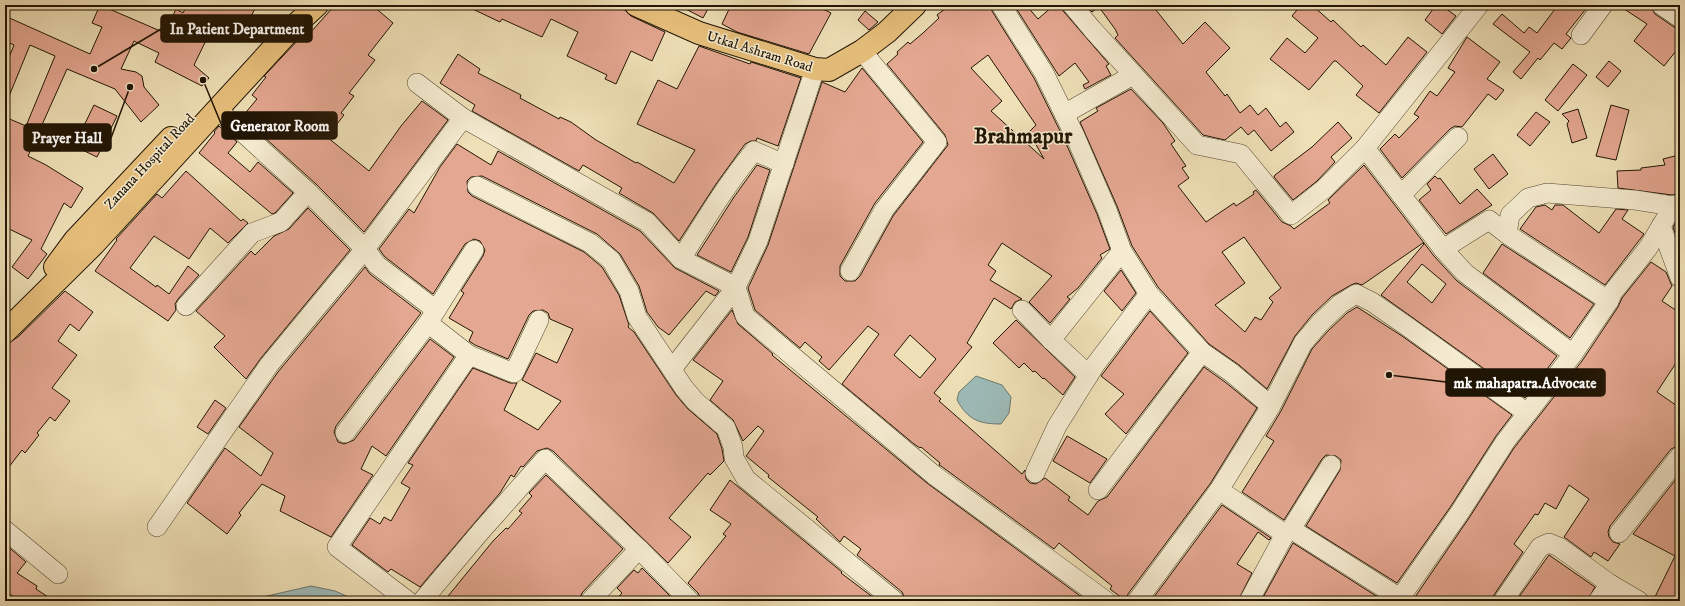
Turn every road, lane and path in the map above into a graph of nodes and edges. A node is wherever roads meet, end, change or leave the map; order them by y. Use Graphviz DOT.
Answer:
graph roads {
  1 [pos="303,5"];
  2 [pos="317,5"];
  3 [pos="636,5"];
  4 [pos="915,5"];
  5 [pos="1001,5"];
  6 [pos="1072,5"];
  7 [pos="1479,5"];
  8 [pos="1602,5"];
  9 [pos="1661,5"];
  10 [pos="1680,18"];
  11 [pos="1582,35"];
  12 [pos="862,51"];
  13 [pos="815,69"];
  14 [pos="1133,75"];
  15 [pos="417,83"];
  16 [pos="218,110"];
  17 [pos="1064,114"];
  18 [pos="463,118"];
  19 [pos="1458,137"];
  20 [pos="1365,148"];
  21 [pos="784,164"];
  22 [pos="476,186"];
  23 [pos="308,192"];
  24 [pos="1401,195"];
  25 [pos="1677,205"];
  26 [pos="1661,226"];
  27 [pos="1507,234"];
  28 [pos="365,249"];
  29 [pos="1443,249"];
  30 [pos="474,250"];
  31 [pos="1122,251"];
  32 [pos="681,259"];
  33 [pos="850,271"];
  34 [pos="1680,278"];
  35 [pos="736,287"];
  36 [pos="1149,294"];
  37 [pos="1609,301"];
  38 [pos="186,306"];
  39 [pos="1022,310"];
  40 [pos="432,316"];
  41 [pos="539,320"];
  42 [pos="5,325"];
  43 [pos="5,332"];
  44 [pos="1051,340"];
  45 [pos="1202,352"];
  46 [pos="1573,354"];
  47 [pos="469,355"];
  48 [pos="672,369"];
  49 [pos="1089,374"];
  50 [pos="1271,406"];
  51 [pos="1527,413"];
  52 [pos="344,433"];
  53 [pos="1680,456"];
  54 [pos="1331,465"];
  55 [pos="1036,472"];
  56 [pos="1098,490"];
  57 [pos="1219,490"];
  58 [pos="157,527"];
  59 [pos="5,530"];
  60 [pos="1288,532"];
  61 [pos="1619,533"];
  62 [pos="639,549"];
  63 [pos="58,574"];
  64 [pos="1610,584"];
  65 [pos="1403,599"];
  66 [pos="408,601"];
  67 [pos="422,601"];
  68 [pos="590,601"];
  69 [pos="690,601"];
  70 [pos="895,601"];
  71 [pos="1106,601"];
  72 [pos="1137,601"];
  73 [pos="1249,601"];
  74 [pos="1503,601"];
  75 [pos="1598,601"];
  76 [pos="1639,601"];
  1 -- 42 [label="main road, Zanana Hospital Road"];
  2 -- 16 [label="main road"];
  3 -- 13 [label="main road, Utkal Ashram Road"];
  4 -- 12 [label="main road, Utkal Ashram Road"];
  5 -- 17 [label="street"];
  6 -- 14 [label="street"];
  7 -- 20 [label="street"];
  8 -- 11 [label="street"];
  9 -- 10 [label="street"];
  12 -- 13 [label="main road, Utkal Ashram Road"];
  12 -- 33 [label="street"];
  13 -- 21 [label="street"];
  14 -- 17 [label="street"];
  14 -- 20 [label="street"];
  15 -- 18 [label="street"];
  16 -- 23 [label="street"];
  16 -- 43 [label="main road"];
  17 -- 31 [label="street"];
  18 -- 28 [label="street"];
  18 -- 32 [label="street"];
  19 -- 24 [label="street"];
  20 -- 24 [label="street"];
  21 -- 32 [label="street"];
  21 -- 35 [label="street"];
  22 -- 48 [label="street"];
  23 -- 28 [label="street"];
  23 -- 38 [label="street"];
  24 -- 29 [label="street"];
  25 -- 26 [label="street"];
  25 -- 27 [label="street"];
  26 -- 34 [label="street"];
  26 -- 37 [label="street"];
  27 -- 29 [label="street"];
  27 -- 37 [label="street"];
  28 -- 40 [label="street"];
  28 -- 58 [label="street"];
  29 -- 46 [label="street"];
  30 -- 40 [label="street"];
  31 -- 36 [label="street"];
  31 -- 44 [label="street"];
  32 -- 35 [label="street"];
  35 -- 48 [label="street"];
  35 -- 71 [label="street"];
  36 -- 45 [label="street"];
  36 -- 49 [label="street"];
  37 -- 46 [label="street"];
  39 -- 44 [label="street"];
  40 -- 47 [label="street"];
  40 -- 52 [label="street"];
  41 -- 47 [label="street"];
  44 -- 49 [label="street"];
  45 -- 50 [label="street"];
  45 -- 56 [label="street"];
  46 -- 51 [label="street"];
  47 -- 66 [label="street"];
  48 -- 70 [label="street"];
  49 -- 55 [label="street"];
  50 -- 51 [label="street"];
  50 -- 57 [label="street"];
  51 -- 65 [label="street"];
  53 -- 61 [label="street"];
  54 -- 60 [label="street"];
  57 -- 60 [label="street"];
  57 -- 72 [label="street"];
  59 -- 63 [label="street"];
  60 -- 65 [label="street"];
  60 -- 73 [label="street"];
  62 -- 67 [label="street"];
  62 -- 68 [label="street"];
  62 -- 69 [label="street"];
  64 -- 74 [label="street"];
  64 -- 75 [label="street"];
  64 -- 76 [label="street"];
}
